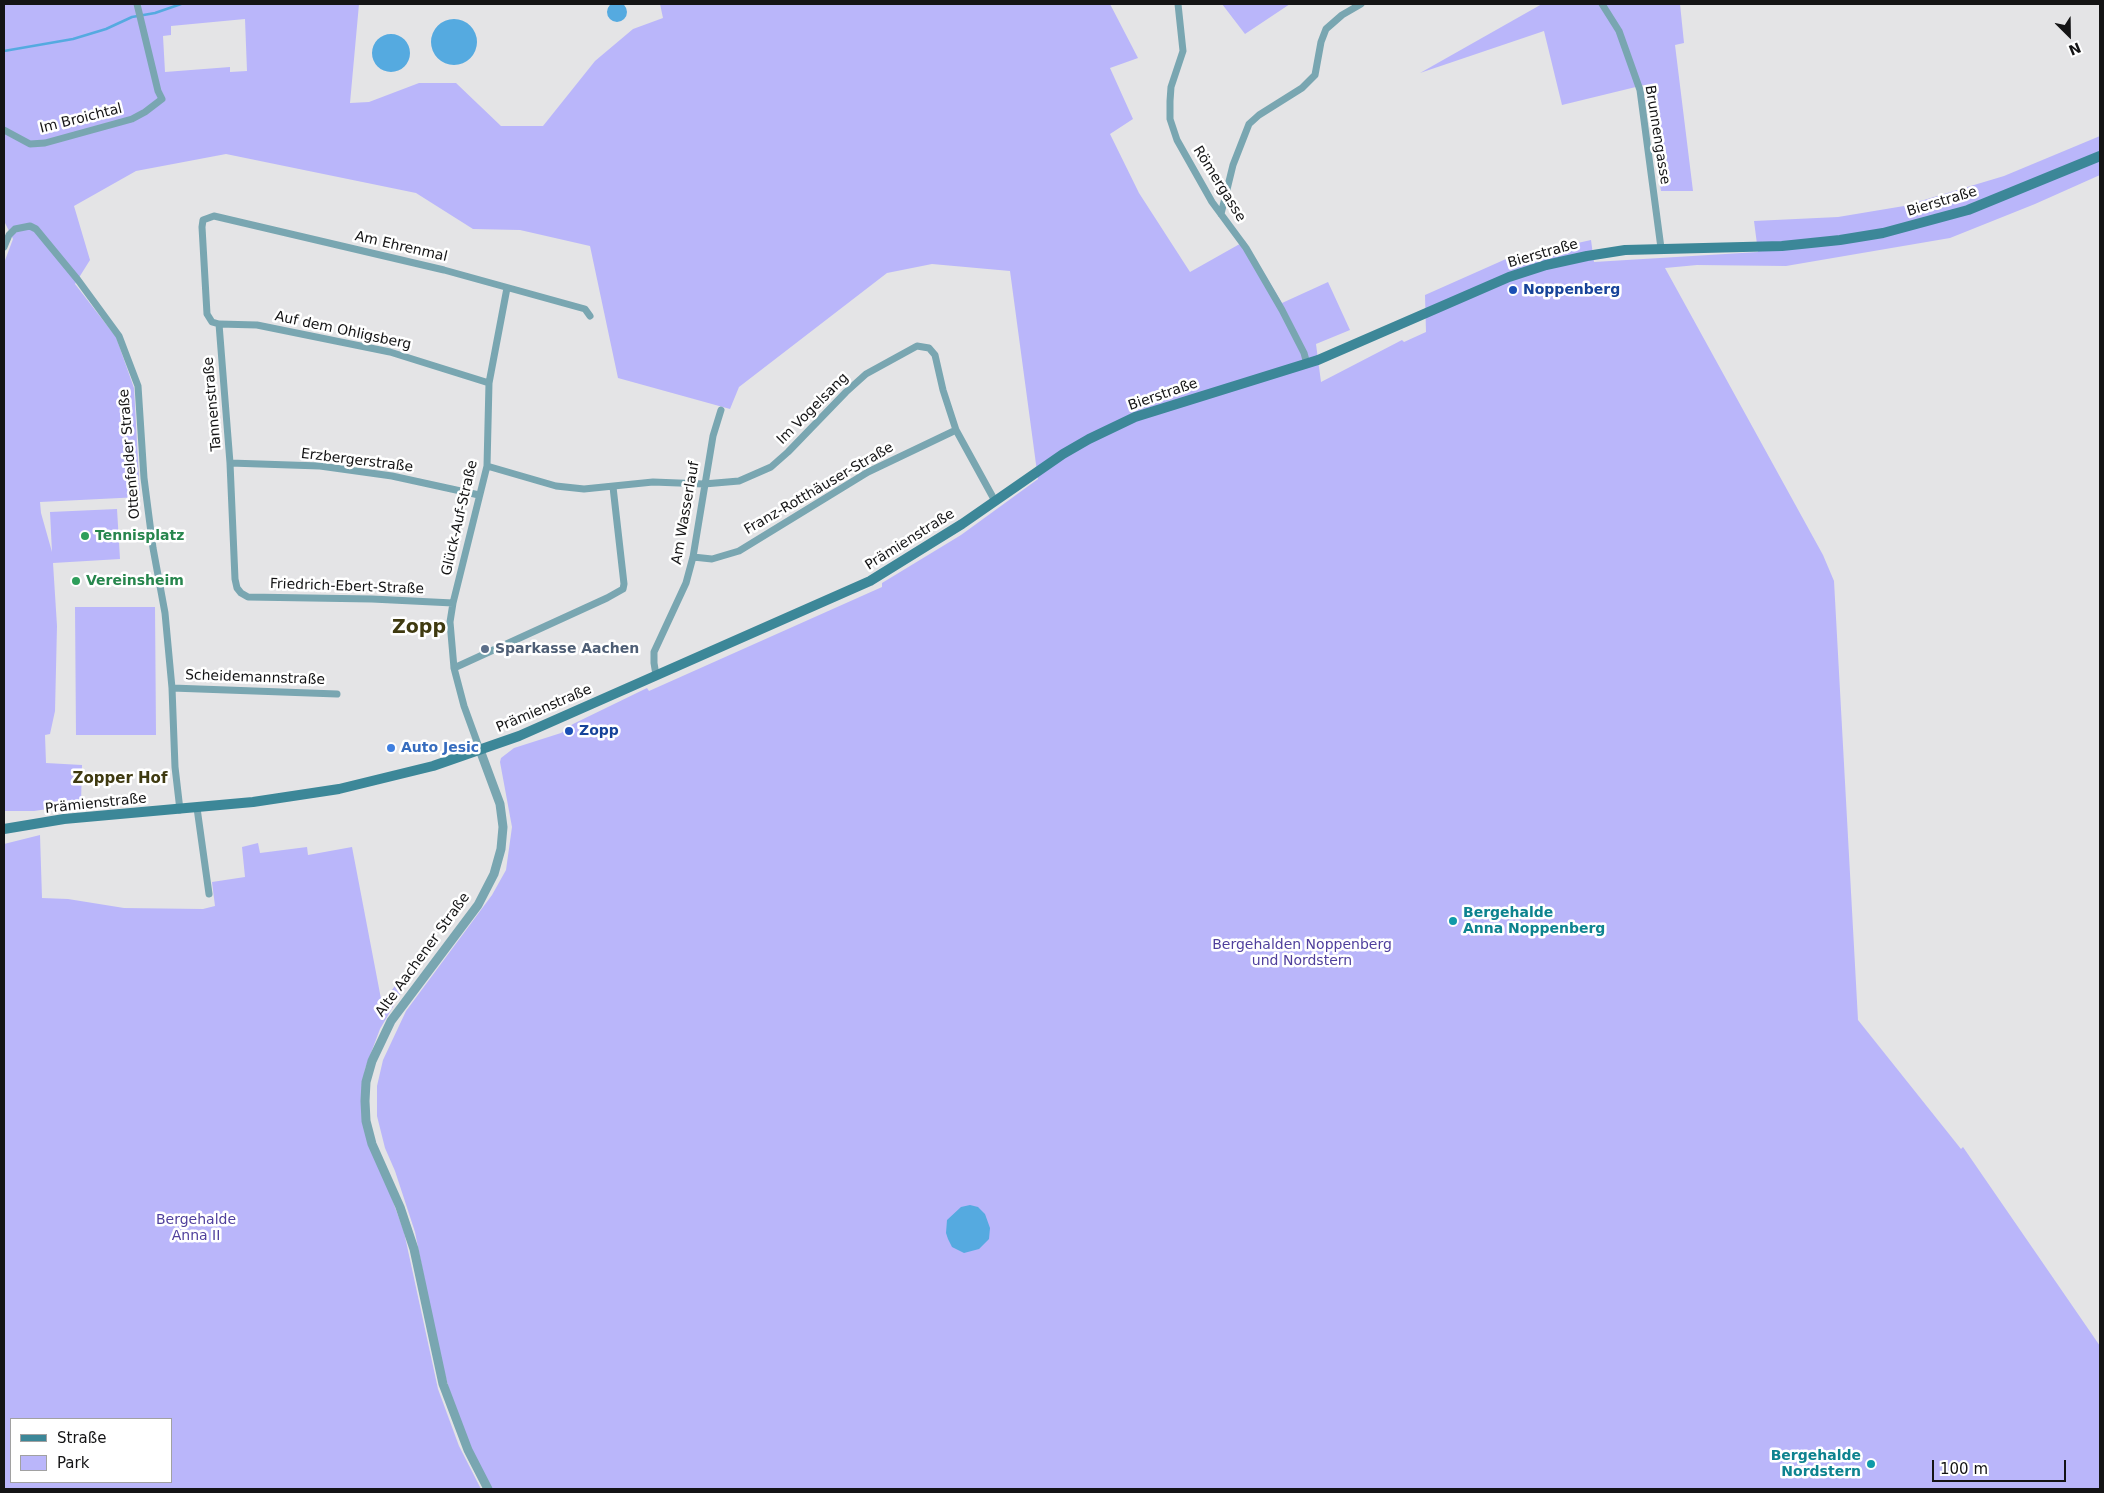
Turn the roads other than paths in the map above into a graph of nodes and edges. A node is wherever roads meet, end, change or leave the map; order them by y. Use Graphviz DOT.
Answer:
graph roads {
  1 [pos="137,4"];
  2 [pos="1178,4"];
  3 [pos="1361,4"];
  4 [pos="1602,4"];
  5 [pos="5,131"];
  6 [pos="2100,156"];
  7 [pos="1222,214"];
  8 [pos="203,220"];
  9 [pos="4,247"];
  10 [pos="1661,248"];
  11 [pos="507,288"];
  12 [pos="590,316"];
  13 [pos="219,324"];
  14 [pos="1307,364"];
  15 [pos="489,383"];
  16 [pos="721,410"];
  17 [pos="956,430"];
  18 [pos="230,463"];
  19 [pos="487,466"];
  20 [pos="1020,482"];
  21 [pos="704,484"];
  22 [pos="613,487"];
  23 [pos="479,495"];
  24 [pos="995,501"];
  25 [pos="693,557"];
  26 [pos="241,593"];
  27 [pos="453,603"];
  28 [pos="454,668"];
  29 [pos="656,675"];
  30 [pos="172,688"];
  31 [pos="337,694"];
  32 [pos="480,750"];
  33 [pos="197,808"];
  34 [pos="180,810"];
  35 [pos="4,829"];
  36 [pos="209,894"];
  37 [pos="488,1489"];
  1 -- 5 [label="street, Im Broichtal"];
  2 -- 7 [label="street, Römergasse"];
  3 -- 7 [label="street"];
  4 -- 10 [label="street, Brunnengasse"];
  6 -- 10 [label="main road, Bierstraße"];
  7 -- 14 [label="street, Römergasse"];
  8 -- 11 [label="street, Am Ehrenmal"];
  8 -- 13 [label="street, Tannenstraße"];
  9 -- 30 [label="street, Ottenfelder Straße"];
  10 -- 14 [label="main road, Bierstraße"];
  11 -- 12 [label="street, Am Ehrenmal"];
  11 -- 15 [label="street, Glück-Auf-Straße"];
  13 -- 15 [label="street, Auf dem Ohligsberg"];
  13 -- 18 [label="street, Tannenstraße"];
  14 -- 20 [label="main road, Bierstraße"];
  15 -- 19 [label="street, Glück-Auf-Straße"];
  16 -- 21 [label="street, Am Wasserlauf"];
  17 -- 21 [label="street, Im Vogelsang"];
  17 -- 24 [label="street"];
  17 -- 25 [label="street, Franz-Rotthäuser-Straße"];
  18 -- 23 [label="street, Erzbergerstraße"];
  18 -- 26 [label="street, Tannenstraße"];
  19 -- 22 [label="street"];
  19 -- 23 [label="street, Glück-Auf-Straße"];
  20 -- 24 [label="main road, Prämienstraße"];
  21 -- 22 [label="street"];
  21 -- 25 [label="street, Am Wasserlauf"];
  22 -- 28 [label="street"];
  23 -- 27 [label="street, Glück-Auf-Straße"];
  24 -- 29 [label="main road, Prämienstraße"];
  25 -- 29 [label="street, Am Wasserlauf"];
  26 -- 27 [label="street, Friedrich-Ebert-Straße"];
  27 -- 28 [label="street, Glück-Auf-Straße"];
  28 -- 32 [label="street, Glück-Auf-Straße"];
  29 -- 32 [label="main road, Prämienstraße"];
  30 -- 31 [label="street, Scheidemannstraße"];
  30 -- 34 [label="street, Ottenfelder Straße"];
  32 -- 33 [label="main road, Prämienstraße"];
  32 -- 37 [label="street, Alte Aachener Straße"];
  33 -- 34 [label="main road, Prämienstraße"];
  33 -- 36 [label="street"];
  34 -- 35 [label="main road, Prämienstraße"];
}
